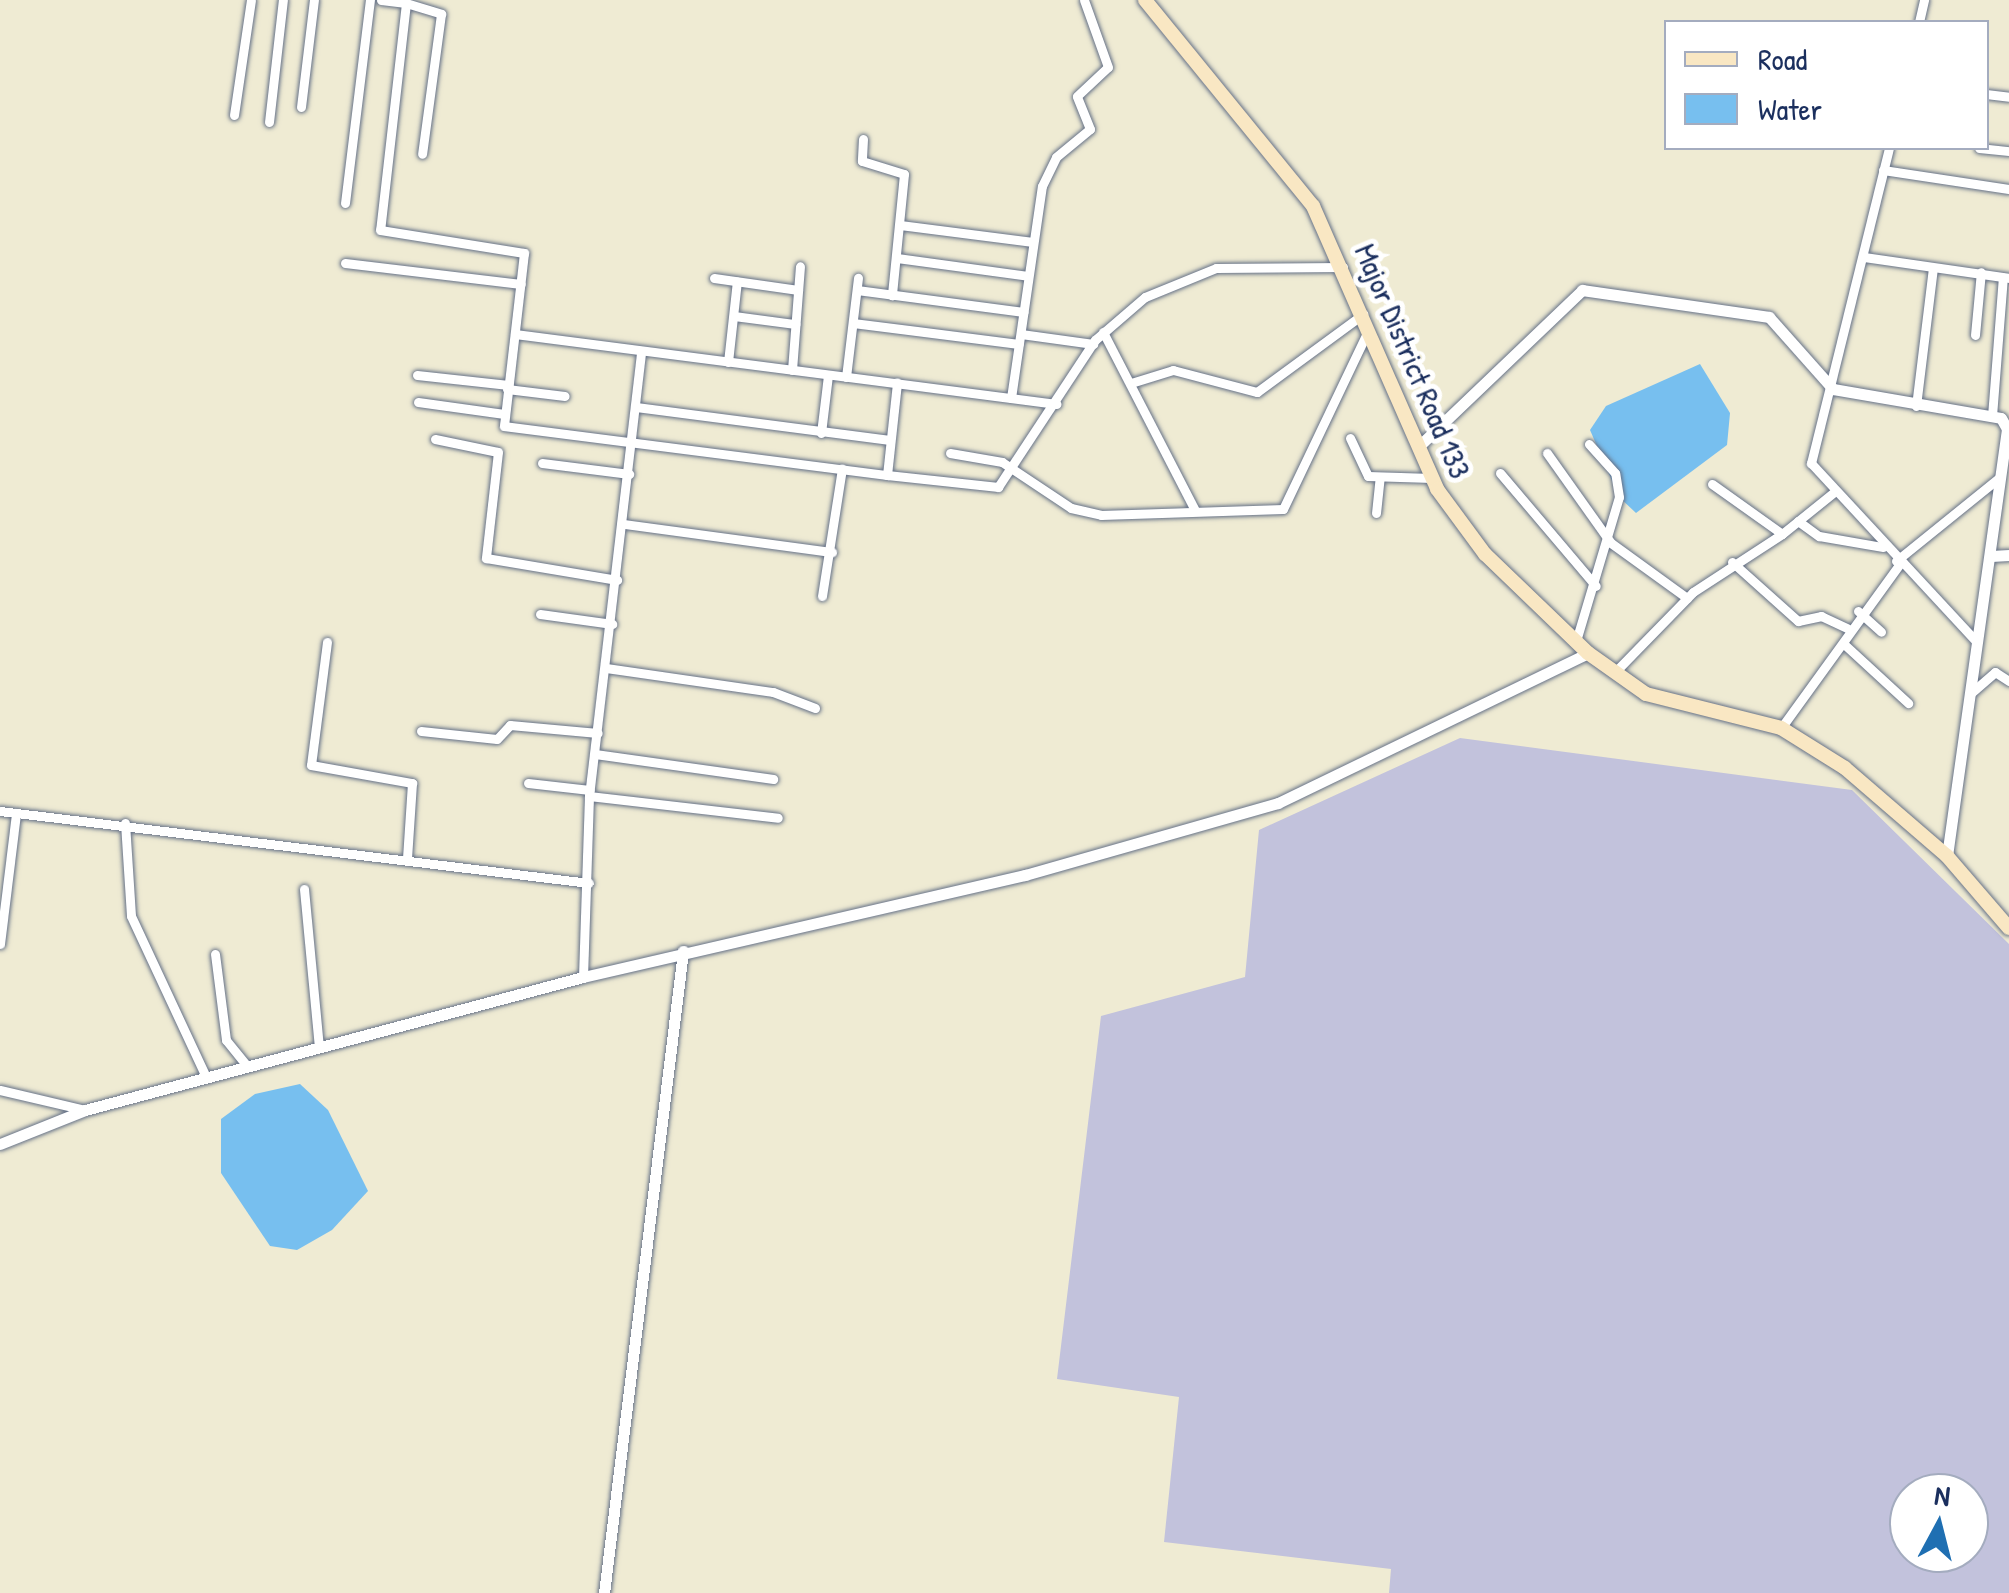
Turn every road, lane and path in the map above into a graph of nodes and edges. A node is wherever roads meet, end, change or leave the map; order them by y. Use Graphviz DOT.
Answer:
graph roads {
  1 [pos="251,0"];
  2 [pos="283,0"];
  3 [pos="314,0"];
  4 [pos="370,0"];
  5 [pos="381,0"];
  6 [pos="1084,0"];
  7 [pos="1145,0"];
  8 [pos="406,3"];
  9 [pos="301,107"];
  10 [pos="234,114"];
  11 [pos="269,122"];
  12 [pos="863,139"];
  13 [pos="1888,150"];
  14 [pos="422,154"];
  15 [pos="1883,170"];
  16 [pos="2009,189"];
  17 [pos="346,203"];
  18 [pos="900,225"];
  19 [pos="1033,242"];
  20 [pos="1864,257"];
  21 [pos="896,258"];
  22 [pos="344,262"];
  23 [pos="800,266"];
  24 [pos="1346,267"];
  25 [pos="1933,268"];
  26 [pos="1981,272"];
  27 [pos="1028,276"];
  28 [pos="2006,277"];
  29 [pos="714,278"];
  30 [pos="737,282"];
  31 [pos="522,284"];
  32 [pos="798,290"];
  33 [pos="892,295"];
  34 [pos="1024,312"];
  35 [pos="734,316"];
  36 [pos="1368,319"];
  37 [pos="853,323"];
  38 [pos="795,324"];
  39 [pos="1103,332"];
  40 [pos="516,334"];
  41 [pos="1974,335"];
  42 [pos="1020,339"];
  43 [pos="1093,344"];
  44 [pos="640,351"];
  45 [pos="728,362"];
  46 [pos="792,370"];
  47 [pos="828,374"];
  48 [pos="417,375"];
  49 [pos="846,377"];
  50 [pos="1132,383"];
  51 [pos="1995,383"];
  52 [pos="897,384"];
  53 [pos="2009,385"];
  54 [pos="508,387"];
  55 [pos="1833,389"];
  56 [pos="565,396"];
  57 [pos="1011,398"];
  58 [pos="418,402"];
  59 [pos="1056,404"];
  60 [pos="1916,406"];
  61 [pos="636,407"];
  62 [pos="504,414"];
  63 [pos="1992,416"];
  64 [pos="821,433"];
  65 [pos="1350,438"];
  66 [pos="435,439"];
  67 [pos="890,440"];
  68 [pos="632,443"];
  69 [pos="1589,444"];
  70 [pos="1419,446"];
  71 [pos="1547,452"];
  72 [pos="2006,452"];
  73 [pos="950,453"];
  74 [pos="542,463"];
  75 [pos="1013,468"];
  76 [pos="842,469"];
  77 [pos="1500,473"];
  78 [pos="629,474"];
  79 [pos="887,475"];
  80 [pos="1380,476"];
  81 [pos="1432,478"];
  82 [pos="1999,478"];
  83 [pos="1712,484"];
  84 [pos="1834,492"];
  85 [pos="1195,510"];
  86 [pos="1376,513"];
  87 [pos="1798,521"];
  88 [pos="624,524"];
  89 [pos="1782,534"];
  90 [pos="1611,543"];
  91 [pos="1883,547"];
  92 [pos="832,552"];
  93 [pos="2009,555"];
  94 [pos="1991,556"];
  95 [pos="1732,562"];
  96 [pos="1897,563"];
  97 [pos="617,580"];
  98 [pos="1596,586"];
  99 [pos="822,596"];
  100 [pos="1687,598"];
  101 [pos="1858,611"];
  102 [pos="540,614"];
  103 [pos="612,624"];
  104 [pos="1848,628"];
  105 [pos="1881,632"];
  106 [pos="1974,639"];
  107 [pos="1576,641"];
  108 [pos="327,642"];
  109 [pos="1845,644"];
  110 [pos="1588,654"];
  111 [pos="606,668"];
  112 [pos="1614,673"];
  113 [pos="2009,681"];
  114 [pos="1970,693"];
  115 [pos="1908,703"];
  116 [pos="815,708"];
  117 [pos="1781,728"];
  118 [pos="421,731"];
  119 [pos="598,733"];
  120 [pos="595,754"];
  121 [pos="773,779"];
  122 [pos="528,783"];
  123 [pos="590,793"];
  124 [pos="0,811"];
  125 [pos="16,813"];
  126 [pos="778,818"];
  127 [pos="125,823"];
  128 [pos="1947,856"];
  129 [pos="407,859"];
  130 [pos="589,883"];
  131 [pos="304,890"];
  132 [pos="2009,928"];
  133 [pos="0,944"];
  134 [pos="683,952"];
  135 [pos="216,954"];
  136 [pos="583,976"];
  137 [pos="319,1047"];
  138 [pos="247,1066"];
  139 [pos="206,1077"];
  140 [pos="0,1090"];
  141 [pos="85,1110"];
  142 [pos="0,1144"];
  143 [pos="604,1593"];
  1 -- 10 [label="street"];
  2 -- 11 [label="street"];
  3 -- 9 [label="street"];
  4 -- 17 [label="street"];
  5 -- 8 [label="street"];
  6 -- 19 [label="street"];
  7 -- 24 [label="main road, Major District Road 133"];
  8 -- 14 [label="street"];
  8 -- 31 [label="street"];
  12 -- 18 [label="street"];
  13 -- 15 [label="street"];
  15 -- 16 [label="street"];
  15 -- 20 [label="street"];
  18 -- 19 [label="street"];
  18 -- 21 [label="street"];
  19 -- 27 [label="street"];
  20 -- 25 [label="street"];
  20 -- 55 [label="street"];
  21 -- 27 [label="street"];
  21 -- 33 [label="street"];
  22 -- 31 [label="street"];
  23 -- 32 [label="street"];
  24 -- 36 [label="main road, Major District Road 133"];
  24 -- 39 [label="street"];
  25 -- 26 [label="street"];
  25 -- 60 [label="street"];
  26 -- 28 [label="street"];
  26 -- 41 [label="street"];
  27 -- 34 [label="street"];
  28 -- 51 [label="street"];
  29 -- 30 [label="street"];
  30 -- 32 [label="street"];
  30 -- 35 [label="street"];
  31 -- 40 [label="street"];
  32 -- 38 [label="street"];
  33 -- 34 [label="street"];
  33 -- 37 [label="street"];
  34 -- 42 [label="street"];
  35 -- 38 [label="street"];
  35 -- 45 [label="street"];
  36 -- 50 [label="street"];
  36 -- 70 [label="main road, Major District Road 133"];
  36 -- 85 [label="street"];
  37 -- 42 [label="street"];
  37 -- 49 [label="street"];
  38 -- 46 [label="street"];
  39 -- 43 [label="street"];
  39 -- 50 [label="street"];
  40 -- 44 [label="street"];
  40 -- 54 [label="street"];
  42 -- 43 [label="street"];
  42 -- 57 [label="street"];
  43 -- 59 [label="street"];
  44 -- 45 [label="street"];
  44 -- 61 [label="street"];
  45 -- 46 [label="street"];
  46 -- 47 [label="street"];
  47 -- 49 [label="street"];
  47 -- 64 [label="street"];
  48 -- 54 [label="street"];
  49 -- 52 [label="street"];
  50 -- 85 [label="street"];
  51 -- 53 [label="street"];
  51 -- 63 [label="street"];
  52 -- 57 [label="street"];
  52 -- 67 [label="street"];
  54 -- 56 [label="street"];
  54 -- 62 [label="street"];
  55 -- 60 [label="street"];
  55 -- 70 [label="street"];
  55 -- 84 [label="street"];
  57 -- 59 [label="street"];
  58 -- 62 [label="street"];
  59 -- 75 [label="street"];
  60 -- 63 [label="street"];
  61 -- 64 [label="street"];
  61 -- 68 [label="street"];
  62 -- 68 [label="street"];
  63 -- 72 [label="street"];
  64 -- 67 [label="street"];
  65 -- 80 [label="street"];
  66 -- 97 [label="street"];
  67 -- 79 [label="street"];
  68 -- 76 [label="street"];
  68 -- 78 [label="street"];
  69 -- 90 [label="street"];
  70 -- 81 [label="main road, Major District Road 133"];
  71 -- 90 [label="street"];
  72 -- 82 [label="street"];
  73 -- 75 [label="street"];
  74 -- 78 [label="street"];
  75 -- 79 [label="street"];
  75 -- 85 [label="street"];
  76 -- 79 [label="street"];
  76 -- 92 [label="street"];
  77 -- 98 [label="street"];
  78 -- 88 [label="street"];
  80 -- 81 [label="street"];
  80 -- 86 [label="street"];
  81 -- 107 [label="main road, Major District Road 133"];
  82 -- 94 [label="street"];
  82 -- 96 [label="street"];
  83 -- 89 [label="street"];
  84 -- 87 [label="street"];
  84 -- 91 [label="street"];
  87 -- 89 [label="street"];
  87 -- 91 [label="street"];
  88 -- 92 [label="street"];
  88 -- 97 [label="street"];
  89 -- 95 [label="street"];
  90 -- 98 [label="street"];
  90 -- 100 [label="street"];
  91 -- 96 [label="street"];
  92 -- 99 [label="street"];
  93 -- 94 [label="street"];
  94 -- 106 [label="street"];
  95 -- 100 [label="street"];
  95 -- 104 [label="street"];
  96 -- 101 [label="street"];
  96 -- 106 [label="street"];
  97 -- 103 [label="street"];
  98 -- 107 [label="street"];
  100 -- 112 [label="street"];
  101 -- 104 [label="street"];
  101 -- 105 [label="street"];
  102 -- 103 [label="street"];
  103 -- 111 [label="street"];
  104 -- 109 [label="street"];
  106 -- 114 [label="street"];
  107 -- 110 [label="main road, Major District Road 133"];
  108 -- 129 [label="street"];
  109 -- 115 [label="street"];
  109 -- 117 [label="street"];
  110 -- 112 [label="main road, Major District Road 133"];
  110 -- 134 [label="street"];
  111 -- 116 [label="street"];
  111 -- 119 [label="street"];
  112 -- 117 [label="main road, Major District Road 133"];
  113 -- 114 [label="street"];
  114 -- 128 [label="street"];
  117 -- 128 [label="main road, Major District Road 133"];
  118 -- 119 [label="street"];
  119 -- 120 [label="street"];
  120 -- 121 [label="street"];
  120 -- 123 [label="street"];
  122 -- 123 [label="street"];
  123 -- 126 [label="street"];
  123 -- 130 [label="street"];
  124 -- 125 [label="street"];
  125 -- 127 [label="street"];
  125 -- 133 [label="street"];
  127 -- 129 [label="street"];
  127 -- 139 [label="street"];
  128 -- 132 [label="main road, Major District Road 133"];
  129 -- 130 [label="street"];
  130 -- 136 [label="street"];
  131 -- 137 [label="street"];
  134 -- 136 [label="street"];
  134 -- 143 [label="street"];
  135 -- 138 [label="street"];
  136 -- 137 [label="street"];
  137 -- 138 [label="street"];
  138 -- 139 [label="street"];
  139 -- 141 [label="street"];
  140 -- 141 [label="street"];
  141 -- 142 [label="street"];
}
